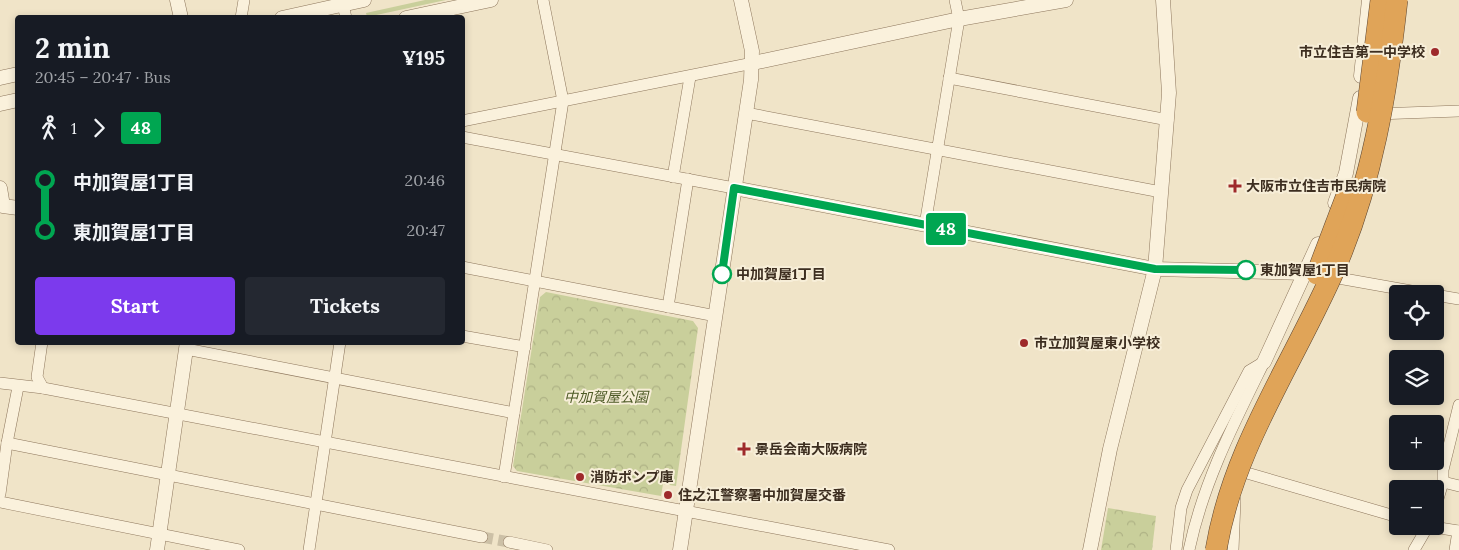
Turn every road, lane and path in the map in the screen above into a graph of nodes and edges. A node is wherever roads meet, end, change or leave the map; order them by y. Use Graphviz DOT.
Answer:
graph roads {
  1 [pos="177,0"];
  2 [pos="244,0"];
  3 [pos="364,0"];
  4 [pos="491,0"];
  5 [pos="543,0"];
  6 [pos="741,0"];
  7 [pos="955,0"];
  8 [pos="1066,0"];
  9 [pos="1163,0"];
  10 [pos="1369,0"];
  11 [pos="1381,0"];
  12 [pos="1399,0"];
  13 [pos="344,7"];
  14 [pos="180,15"];
  15 [pos="242,15"];
  16 [pos="299,15"];
  17 [pos="420,15"];
  18 [pos="959,19"];
  19 [pos="753,63"];
  20 [pos="15,75"];
  21 [pos="690,76"];
  22 [pos="0,78"];
  23 [pos="949,78"];
  24 [pos="15,101"];
  25 [pos="562,102"];
  26 [pos="0,104"];
  27 [pos="1459,111"];
  28 [pos="746,113"];
  29 [pos="1358,114"];
  30 [pos="1384,114"];
  31 [pos="465,120"];
  32 [pos="1168,120"];
  33 [pos="465,138"];
  34 [pos="938,149"];
  35 [pos="555,154"];
  36 [pos="673,177"];
  37 [pos="688,179"];
  38 [pos="0,188"];
  39 [pos="734,188"];
  40 [pos="1161,192"];
  41 [pos="15,208"];
  42 [pos="925,225"];
  43 [pos="465,268"];
  44 [pos="1155,269"];
  45 [pos="1305,272"];
  46 [pos="1334,277"];
  47 [pos="535,282"];
  48 [pos="1389,287"];
  49 [pos="1444,296"];
  50 [pos="1459,299"];
  51 [pos="668,307"];
  52 [pos="716,316"];
  53 [pos="465,337"];
  54 [pos="42,345"];
  55 [pos="340,345"];
  56 [pos="187,346"];
  57 [pos="525,347"];
  58 [pos="1264,362"];
  59 [pos="335,378"];
  60 [pos="0,383"];
  61 [pos="18,387"];
  62 [pos="43,388"];
  63 [pos="1459,405"];
  64 [pos="514,413"];
  65 [pos="176,414"];
  66 [pos="1455,441"];
  67 [pos="325,442"];
  68 [pos="6,443"];
  69 [pos="168,475"];
  70 [pos="504,477"];
  71 [pos="1238,477"];
  72 [pos="1443,480"];
  73 [pos="1444,482"];
  74 [pos="1459,486"];
  75 [pos="0,494"];
  76 [pos="0,502"];
  77 [pos="316,504"];
  78 [pos="687,510"];
  79 [pos="1389,515"];
  80 [pos="1444,529"];
  81 [pos="1459,531"];
  82 [pos="159,534"];
  83 [pos="1423,535"];
  84 [pos="482,538"];
  85 [pos="509,542"];
  86 [pos="882,549"];
  87 [pos="156,550"];
  88 [pos="239,550"];
  89 [pos="309,550"];
  90 [pos="547,550"];
  91 [pos="680,550"];
  92 [pos="1090,550"];
  93 [pos="1176,550"];
  94 [pos="1189,550"];
  95 [pos="1202,550"];
  96 [pos="1218,550"];
  97 [pos="1233,550"];
  98 [pos="1414,550"];
  99 [pos="1455,550"];
  1 -- 14 [label="street"];
  2 -- 15 [label="street"];
  3 -- 13 [label="street"];
  4 -- 17 [label="street"];
  5 -- 25 [label="street"];
  6 -- 19 [label="street"];
  7 -- 18 [label="street"];
  8 -- 18 [label="street"];
  9 -- 32 [label="street"];
  10 -- 29 [label="street"];
  11 -- 95 [label="highway, bridge"];
  12 -- 30 [label="street"];
  12 -- 96 [label="highway, bridge"];
  13 -- 16 [label="street"];
  18 -- 19 [label="street"];
  18 -- 23 [label="street"];
  19 -- 21 [label="street"];
  19 -- 28 [label="street"];
  20 -- 22 [label="street"];
  21 -- 25 [label="street"];
  21 -- 36 [label="street"];
  23 -- 32 [label="street"];
  23 -- 34 [label="street"];
  24 -- 26 [label="street"];
  25 -- 31 [label="street"];
  25 -- 35 [label="street"];
  27 -- 30 [label="street"];
  28 -- 34 [label="street"];
  28 -- 39 [label="street"];
  29 -- 30 [label="street"];
  29 -- 45 [label="street"];
  30 -- 46 [label="street"];
  32 -- 40 [label="street"];
  33 -- 35 [label="street"];
  34 -- 40 [label="street"];
  34 -- 42 [label="street"];
  35 -- 36 [label="street"];
  35 -- 47 [label="street"];
  36 -- 37 [label="street"];
  37 -- 39 [label="street"];
  37 -- 51 [label="street"];
  38 -- 41 [label="street"];
  39 -- 42 [label="street"];
  39 -- 52 [label="street"];
  40 -- 44 [label="street"];
  42 -- 44 [label="street"];
  43 -- 47 [label="street"];
  44 -- 45 [label="street"];
  44 -- 92 [label="street"];
  45 -- 46 [label="street"];
  45 -- 58 [label="street"];
  46 -- 48 [label="street"];
  46 -- 71 [label="street"];
  47 -- 51 [label="street"];
  47 -- 57 [label="street"];
  49 -- 50 [label="street"];
  51 -- 52 [label="street"];
  52 -- 78 [label="street"];
  53 -- 57 [label="street"];
  54 -- 62 [label="street"];
  55 -- 59 [label="street"];
  56 -- 59 [label="street"];
  56 -- 65 [label="street"];
  57 -- 64 [label="street"];
  58 -- 93 [label="street"];
  58 -- 94 [label="street"];
  59 -- 64 [label="street"];
  59 -- 67 [label="street"];
  60 -- 61 [label="street"];
  61 -- 62 [label="street"];
  61 -- 68 [label="street"];
  62 -- 65 [label="street"];
  63 -- 66 [label="street"];
  64 -- 70 [label="street"];
  65 -- 67 [label="street"];
  65 -- 69 [label="street"];
  66 -- 72 [label="street"];
  67 -- 70 [label="street"];
  67 -- 77 [label="street"];
  68 -- 69 [label="street"];
  68 -- 75 [label="street"];
  69 -- 77 [label="street"];
  69 -- 82 [label="street"];
  70 -- 78 [label="street"];
  71 -- 79 [label="street"];
  71 -- 96 [label="street"];
  71 -- 97 [label="street"];
  73 -- 74 [label="street"];
  76 -- 82 [label="street"];
  77 -- 84 [label="street"];
  77 -- 89 [label="street"];
  78 -- 86 [label="street"];
  78 -- 91 [label="street"];
  80 -- 81 [label="street"];
  81 -- 99 [label="street"];
  82 -- 87 [label="street"];
  82 -- 88 [label="street"];
  83 -- 98 [label="street"];
  85 -- 90 [label="street"];
}
